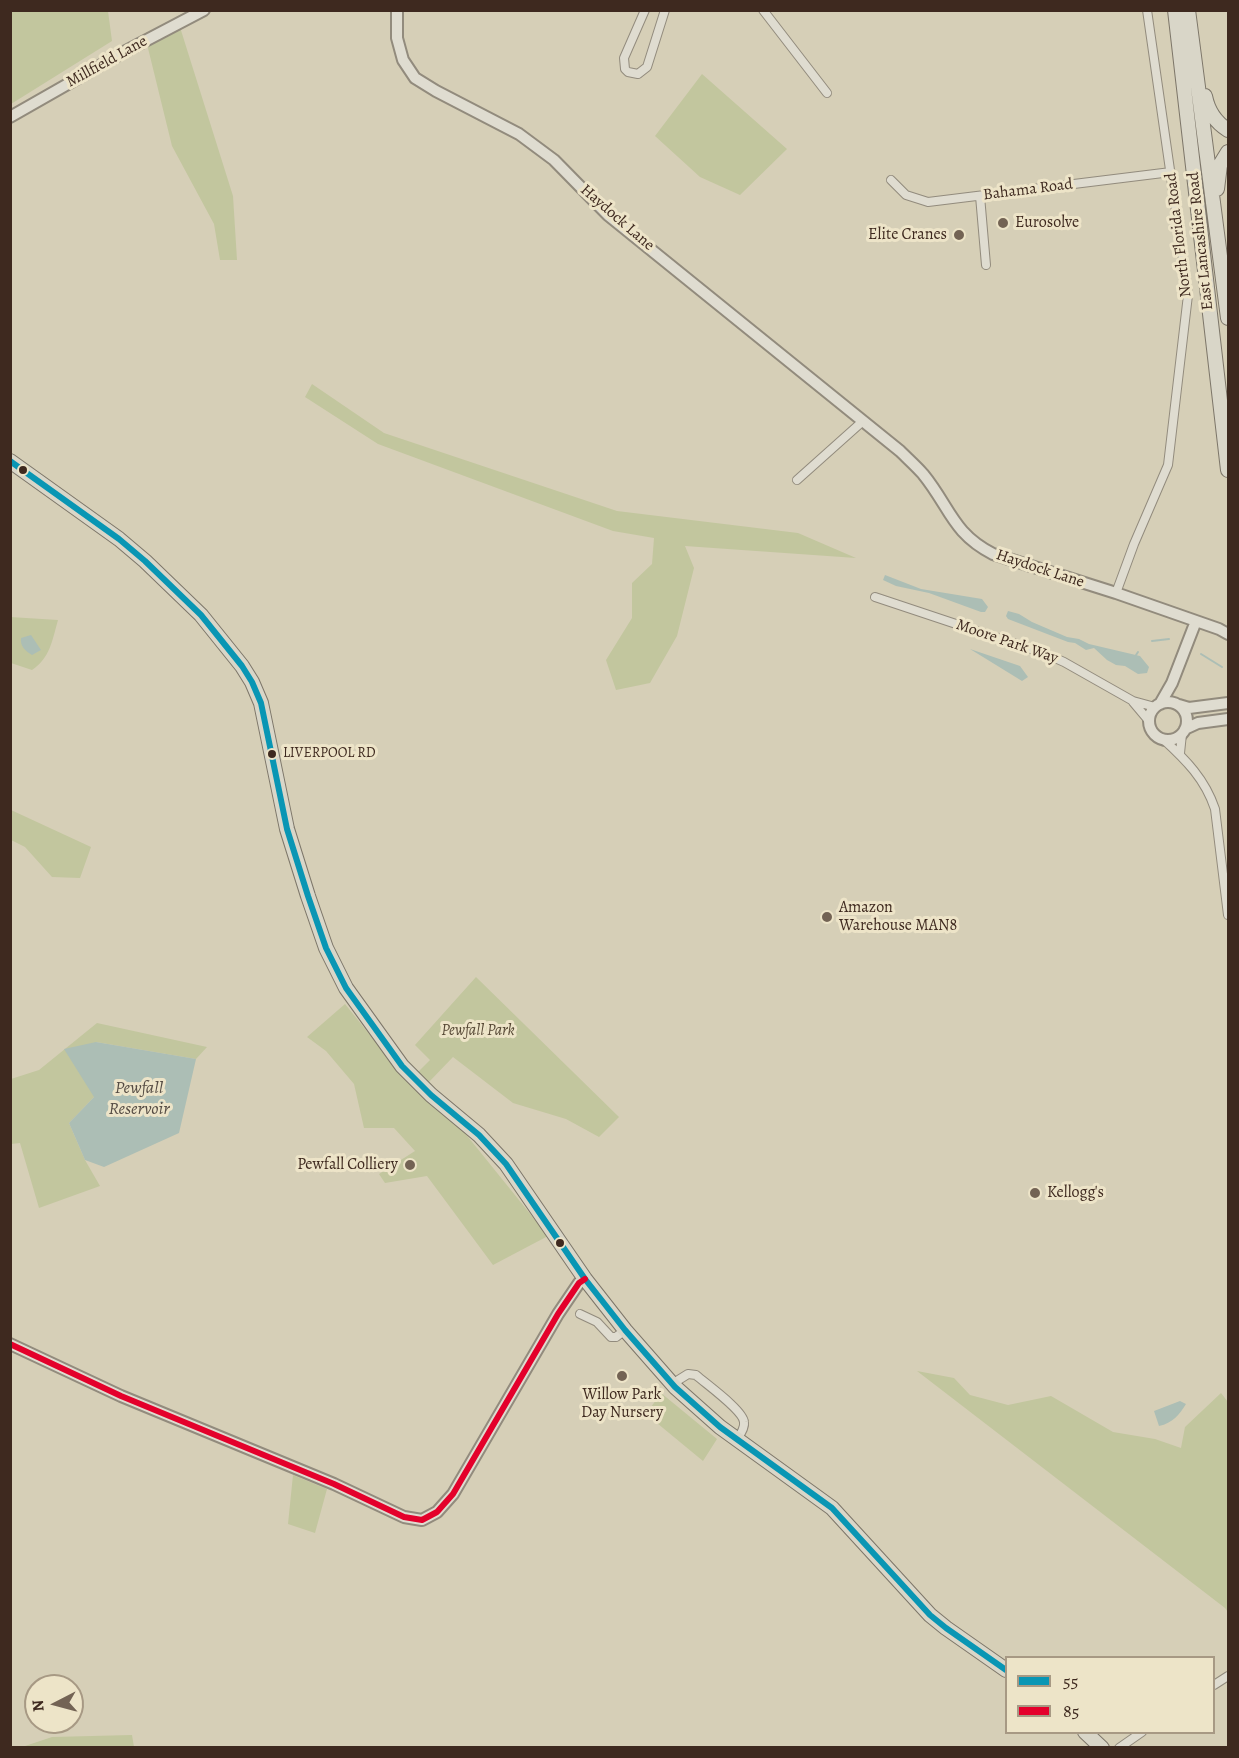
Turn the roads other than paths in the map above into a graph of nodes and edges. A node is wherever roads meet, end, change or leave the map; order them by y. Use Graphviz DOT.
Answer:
graph roads {
  1 [pos="204,10"];
  2 [pos="397,10"];
  3 [pos="645,10"];
  4 [pos="665,10"];
  5 [pos="763,10"];
  6 [pos="1148,10"];
  7 [pos="1176,10"];
  8 [pos="1188,14"];
  9 [pos="827,93"];
  10 [pos="10,117"];
  11 [pos="1228,130"];
  12 [pos="1228,152"];
  13 [pos="1171,172"];
  14 [pos="891,180"];
  15 [pos="980,196"];
  16 [pos="1216,228"];
  17 [pos="986,265"];
  18 [pos="1228,318"];
  19 [pos="863,421"];
  20 [pos="10,461"];
  21 [pos="1228,470"];
  22 [pos="797,480"];
  23 [pos="1116,593"];
  24 [pos="875,597"];
  25 [pos="1196,621"];
  26 [pos="1225,630"];
  27 [pos="1172,683"];
  28 [pos="1133,701"];
  29 [pos="1177,704"];
  30 [pos="1228,704"];
  31 [pos="1158,705"];
  32 [pos="1228,719"];
  33 [pos="1149,721"];
  34 [pos="1183,732"];
  35 [pos="1163,739"];
  36 [pos="1180,753"];
  37 [pos="1228,915"];
  38 [pos="585,1279"];
  39 [pos="581,1326"];
  40 [pos="625,1330"];
  41 [pos="10,1344"];
  42 [pos="672,1384"];
  43 [pos="737,1439"];
  44 [pos="1005,1669"];
  45 [pos="1228,1676"];
  46 [pos="1215,1684"];
  47 [pos="1087,1734"];
  48 [pos="1139,1734"];
  49 [pos="1102,1748"];
  50 [pos="1119,1748"];
  1 -- 10 [label="street, Millfield Lane"];
  2 -- 19 [label="street, Haydock Lane"];
  3 -- 4 [label="street"];
  5 -- 9 [label="street"];
  6 -- 13 [label="street, North Florida Road"];
  7 -- 21 [label="highway, East Lancashire Road"];
  8 -- 11 [label="highway"];
  8 -- 16 [label="highway, East Lancashire Road"];
  12 -- 16 [label="highway"];
  13 -- 15 [label="street, Bahama Road"];
  13 -- 23 [label="street, North Florida Road"];
  14 -- 15 [label="street, Bahama Road"];
  15 -- 17 [label="street"];
  16 -- 18 [label="highway, East Lancashire Road"];
  19 -- 22 [label="street"];
  19 -- 23 [label="street, Haydock Lane"];
  20 -- 38 [label="highway"];
  23 -- 25 [label="street, Haydock Lane"];
  24 -- 28 [label="street, Moore Park Way"];
  25 -- 26 [label="street, Haydock Lane"];
  25 -- 27 [label="street"];
  27 -- 29 [label="street"];
  27 -- 31 [label="street"];
  28 -- 31 [label="street, Moore Park Way"];
  28 -- 33 [label="street, Moore Park Way"];
  29 -- 30 [label="street"];
  29 -- 31 [label="street"];
  29 -- 34 [label="street"];
  31 -- 33 [label="street"];
  32 -- 34 [label="street"];
  33 -- 35 [label="street"];
  34 -- 35 [label="street"];
  34 -- 36 [label="street"];
  35 -- 36 [label="street"];
  36 -- 37 [label="street"];
  38 -- 40 [label="highway"];
  38 -- 41 [label="street"];
  39 -- 40 [label="street"];
  40 -- 42 [label="highway"];
  42 -- 43 [label="highway"];
  42 -- 43 [label="street"];
  43 -- 44 [label="highway"];
  45 -- 46 [label="street"];
  47 -- 49 [label="highway"];
  48 -- 50 [label="street"];
}
